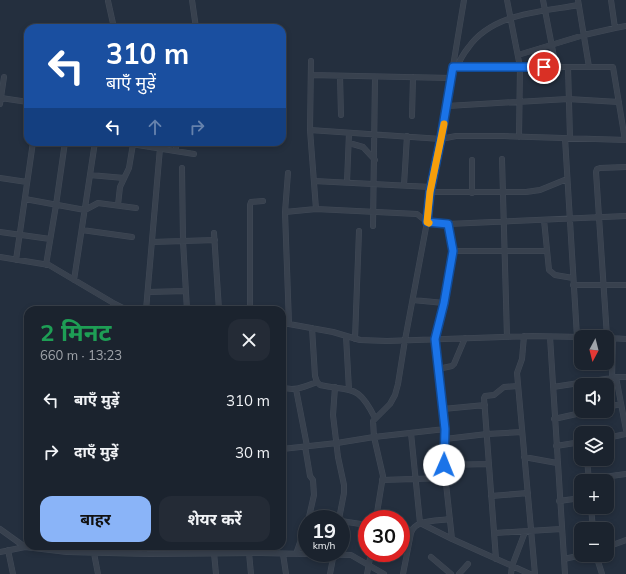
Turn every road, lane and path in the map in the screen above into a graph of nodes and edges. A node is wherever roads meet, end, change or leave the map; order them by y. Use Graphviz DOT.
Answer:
graph roads {
  1 [pos="192,0"];
  2 [pos="464,0"];
  3 [pos="507,0"];
  4 [pos="543,0"];
  5 [pos="611,0"];
  6 [pos="108,1"];
  7 [pos="578,2"];
  8 [pos="545,11"];
  9 [pos="510,17"];
  10 [pos="113,24"];
  11 [pos="195,24"];
  12 [pos="626,26"];
  13 [pos="615,28"];
  14 [pos="584,35"];
  15 [pos="552,45"];
  16 [pos="518,55"];
  17 [pos="311,61"];
  18 [pos="455,67"];
  19 [pos="520,67"];
  20 [pos="556,67"];
  21 [pos="568,67"];
  22 [pos="589,67"];
  23 [pos="311,75"];
  24 [pos="4,76"];
  25 [pos="340,76"];
  26 [pos="375,77"];
  27 [pos="413,78"];
  28 [pos="451,78"];
  29 [pos="568,99"];
  30 [pos="0,101"];
  31 [pos="24,102"];
  32 [pos="619,102"];
  33 [pos="520,103"];
  34 [pos="447,106"];
  35 [pos="341,115"];
  36 [pos="412,116"];
  37 [pos="310,130"];
  38 [pos="349,133"];
  39 [pos="375,134"];
  40 [pos="407,136"];
  41 [pos="519,136"];
  42 [pos="441,138"];
  43 [pos="567,138"];
  44 [pos="626,140"];
  45 [pos="349,143"];
  46 [pos="32,146"];
  47 [pos="64,146"];
  48 [pos="94,146"];
  49 [pos="129,146"];
  50 [pos="148,146"];
  51 [pos="176,146"];
  52 [pos="160,148"];
  53 [pos="176,151"];
  54 [pos="194,154"];
  55 [pos="502,159"];
  56 [pos="375,160"];
  57 [pos="472,160"];
  58 [pos="626,167"];
  59 [pos="182,168"];
  60 [pos="288,173"];
  61 [pos="90,175"];
  62 [pos="0,178"];
  63 [pos="124,178"];
  64 [pos="567,179"];
  65 [pos="314,181"];
  66 [pos="27,182"];
  67 [pos="347,182"];
  68 [pos="374,184"];
  69 [pos="404,185"];
  70 [pos="432,186"];
  71 [pos="430,192"];
  72 [pos="472,193"];
  73 [pos="503,193"];
  74 [pos="25,200"];
  75 [pos="263,201"];
  76 [pos="56,205"];
  77 [pos="118,205"];
  78 [pos="136,208"];
  79 [pos="316,208"];
  80 [pos="85,210"];
  81 [pos="285,212"];
  82 [pos="374,212"];
  83 [pos="626,216"];
  84 [pos="599,218"];
  85 [pos="569,219"];
  86 [pos="544,220"];
  87 [pos="427,222"];
  88 [pos="504,222"];
  89 [pos="448,224"];
  90 [pos="373,226"];
  91 [pos="82,230"];
  92 [pos="0,232"];
  93 [pos="360,232"];
  94 [pos="214,233"];
  95 [pos="19,236"];
  96 [pos="132,237"];
  97 [pos="50,240"];
  98 [pos="215,240"];
  99 [pos="182,241"];
  100 [pos="152,242"];
  101 [pos="504,250"];
  102 [pos="453,251"];
  103 [pos="546,251"];
  104 [pos="0,257"];
  105 [pos="16,260"];
  106 [pos="46,265"];
  107 [pos="573,278"];
  108 [pos="74,280"];
  109 [pos="573,285"];
  110 [pos="626,285"];
  111 [pos="604,286"];
  112 [pos="186,291"];
  113 [pos="148,292"];
  114 [pos="413,300"];
  115 [pos="444,303"];
  116 [pos="119,306"];
  117 [pos="146,306"];
  118 [pos="187,306"];
  119 [pos="219,306"];
  120 [pos="250,306"];
  121 [pos="289,324"];
  122 [pos="312,328"];
  123 [pos="578,330"];
  124 [pos="608,330"];
  125 [pos="346,336"];
  126 [pos="524,336"];
  127 [pos="550,336"];
  128 [pos="507,337"];
  129 [pos="574,337"];
  130 [pos="465,338"];
  131 [pos="614,338"];
  132 [pos="355,339"];
  133 [pos="435,339"];
  134 [pos="626,339"];
  135 [pos="405,340"];
  136 [pos="438,369"];
  137 [pos="613,370"];
  138 [pos="626,377"];
  139 [pos="614,378"];
  140 [pos="317,382"];
  141 [pos="574,384"];
  142 [pos="518,386"];
  143 [pos="335,387"];
  144 [pos="553,387"];
  145 [pos="286,389"];
  146 [pos="296,389"];
  147 [pos="349,390"];
  148 [pos="485,405"];
  149 [pos="623,407"];
  150 [pos="443,409"];
  151 [pos="574,415"];
  152 [pos="375,418"];
  153 [pos="554,419"];
  154 [pos="445,429"];
  155 [pos="626,430"];
  156 [pos="522,432"];
  157 [pos="411,433"];
  158 [pos="487,434"];
  159 [pos="626,434"];
  160 [pos="374,437"];
  161 [pos="614,437"];
  162 [pos="444,439"];
  163 [pos="337,443"];
  164 [pos="574,443"];
  165 [pos="306,446"];
  166 [pos="556,446"];
  167 [pos="286,448"];
  168 [pos="524,457"];
  169 [pos="557,463"];
  170 [pos="489,464"];
  171 [pos="444,465"];
  172 [pos="625,475"];
  173 [pos="614,477"];
  174 [pos="445,478"];
  175 [pos="416,479"];
  176 [pos="382,480"];
  177 [pos="528,493"];
  178 [pos="491,496"];
  179 [pos="574,499"];
  180 [pos="560,501"];
  181 [pos="310,510"];
  182 [pos="341,510"];
  183 [pos="377,510"];
  184 [pos="450,519"];
  185 [pos="420,523"];
  186 [pos="0,529"];
  187 [pos="561,529"];
  188 [pos="412,530"];
  189 [pos="528,532"];
  190 [pos="495,533"];
  191 [pos="452,539"];
  192 [pos="626,540"];
  193 [pos="614,544"];
  194 [pos="24,546"];
  195 [pos="24,547"];
  196 [pos="298,548"];
  197 [pos="8,550"];
  198 [pos="50,550"];
  199 [pos="113,550"];
  200 [pos="144,550"];
  201 [pos="194,550"];
  202 [pos="0,552"];
  203 [pos="84,552"];
  204 [pos="94,553"];
  205 [pos="113,553"];
  206 [pos="214,553"];
  207 [pos="249,553"];
  208 [pos="144,554"];
  209 [pos="194,554"];
  210 [pos="283,554"];
  211 [pos="296,554"];
  212 [pos="350,555"];
  213 [pos="431,556"];
  214 [pos="574,557"];
  215 [pos="496,559"];
  216 [pos="564,559"];
  217 [pos="332,562"];
  218 [pos="370,562"];
  219 [pos="598,562"];
  220 [pos="468,564"];
  221 [pos="369,565"];
  222 [pos="512,566"];
  223 [pos="13,574"];
  224 [pos="98,574"];
  225 [pos="216,574"];
  226 [pos="251,574"];
  227 [pos="286,574"];
  228 [pos="330,574"];
  229 [pos="367,574"];
  230 [pos="384,574"];
  231 [pos="403,574"];
  232 [pos="451,574"];
  233 [pos="459,574"];
  234 [pos="511,574"];
  235 [pos="530,574"];
  236 [pos="535,574"];
  237 [pos="565,574"];
  238 [pos="602,574"];
  1 -- 11 [label="street"];
  2 -- 18 [label="street"];
  3 -- 9 [label="street"];
  4 -- 8 [label="street"];
  5 -- 13 [label="street"];
  6 -- 10 [label="street"];
  7 -- 8 [label="street"];
  7 -- 14 [label="street"];
  8 -- 9 [label="street"];
  8 -- 15 [label="street"];
  9 -- 16 [label="street"];
  9 -- 18 [label="street"];
  12 -- 13 [label="street"];
  13 -- 14 [label="street"];
  14 -- 15 [label="street"];
  14 -- 22 [label="street"];
  15 -- 16 [label="street"];
  15 -- 20 [label="street"];
  16 -- 19 [label="street"];
  17 -- 23 [label="street"];
  18 -- 19 [label="street"];
  18 -- 28 [label="street"];
  19 -- 20 [label="street"];
  19 -- 33 [label="street"];
  20 -- 21 [label="street"];
  21 -- 22 [label="street"];
  21 -- 29 [label="street"];
  22 -- 32 [label="street"];
  23 -- 25 [label="street"];
  23 -- 37 [label="street"];
  24 -- 30 [label="street"];
  25 -- 26 [label="street"];
  25 -- 35 [label="street"];
  26 -- 27 [label="street"];
  26 -- 39 [label="street"];
  27 -- 28 [label="street"];
  27 -- 36 [label="street"];
  28 -- 34 [label="street"];
  29 -- 32 [label="street"];
  29 -- 33 [label="street"];
  29 -- 43 [label="street"];
  30 -- 31 [label="street"];
  32 -- 44 [label="street"];
  33 -- 34 [label="street"];
  33 -- 41 [label="street"];
  34 -- 42 [label="street"];
  37 -- 38 [label="street"];
  37 -- 65 [label="street"];
  38 -- 39 [label="street"];
  38 -- 45 [label="street"];
  39 -- 40 [label="street"];
  39 -- 56 [label="street"];
  40 -- 42 [label="street"];
  40 -- 69 [label="street"];
  41 -- 42 [label="street"];
  41 -- 43 [label="street"];
  42 -- 70 [label="street"];
  43 -- 44 [label="street"];
  43 -- 64 [label="street"];
  45 -- 56 [label="street"];
  45 -- 67 [label="street"];
  46 -- 66 [label="street"];
  47 -- 76 [label="street"];
  48 -- 61 [label="street"];
  49 -- 63 [label="street"];
  50 -- 52 [label="street"];
  51 -- 53 [label="street"];
  52 -- 53 [label="street"];
  52 -- 100 [label="street"];
  53 -- 54 [label="street"];
  55 -- 73 [label="street"];
  56 -- 68 [label="street"];
  57 -- 72 [label="street"];
  58 -- 84 [label="street"];
  59 -- 99 [label="street"];
  60 -- 81 [label="street"];
  61 -- 63 [label="street"];
  61 -- 80 [label="street"];
  62 -- 66 [label="street"];
  63 -- 77 [label="street"];
  64 -- 73 [label="street"];
  64 -- 85 [label="street"];
  65 -- 67 [label="street"];
  65 -- 79 [label="street"];
  66 -- 74 [label="street"];
  67 -- 68 [label="street"];
  68 -- 69 [label="street"];
  68 -- 82 [label="street"];
  69 -- 70 [label="street"];
  70 -- 71 [label="street"];
  71 -- 72 [label="street"];
  71 -- 87 [label="street"];
  72 -- 73 [label="street"];
  73 -- 88 [label="street"];
  74 -- 76 [label="street"];
  74 -- 95 [label="street"];
  75 -- 120 [label="street"];
  76 -- 80 [label="street"];
  76 -- 97 [label="street"];
  77 -- 78 [label="street"];
  77 -- 80 [label="street"];
  79 -- 81 [label="street"];
  79 -- 82 [label="street"];
  80 -- 91 [label="street"];
  81 -- 121 [label="street"];
  82 -- 87 [label="street"];
  82 -- 90 [label="street"];
  83 -- 84 [label="street"];
  84 -- 85 [label="street"];
  84 -- 111 [label="street"];
  85 -- 86 [label="street"];
  85 -- 107 [label="street"];
  86 -- 88 [label="street"];
  86 -- 103 [label="street"];
  87 -- 89 [label="street"];
  87 -- 114 [label="street"];
  88 -- 89 [label="street"];
  88 -- 101 [label="street"];
  89 -- 102 [label="street"];
  91 -- 96 [label="street"];
  91 -- 108 [label="street"];
  92 -- 95 [label="street"];
  93 -- 132 [label="street"];
  94 -- 98 [label="street"];
  95 -- 97 [label="street"];
  95 -- 105 [label="street"];
  97 -- 106 [label="street"];
  98 -- 99 [label="street"];
  98 -- 119 [label="street"];
  99 -- 100 [label="street"];
  99 -- 112 [label="street"];
  100 -- 113 [label="street"];
  101 -- 102 [label="street"];
  101 -- 103 [label="street"];
  101 -- 128 [label="street"];
  102 -- 115 [label="street"];
  103 -- 107 [label="street"];
  104 -- 105 [label="street"];
  105 -- 106 [label="street"];
  106 -- 108 [label="street"];
  107 -- 109 [label="street"];
  108 -- 116 [label="street"];
  109 -- 111 [label="street"];
  109 -- 123 [label="street"];
  110 -- 111 [label="street"];
  111 -- 124 [label="street"];
  112 -- 113 [label="street"];
  112 -- 118 [label="street"];
  113 -- 117 [label="street"];
  114 -- 115 [label="street"];
  114 -- 135 [label="street"];
  115 -- 133 [label="street"];
  121 -- 122 [label="street"];
  122 -- 125 [label="street"];
  122 -- 140 [label="street"];
  125 -- 132 [label="street"];
  125 -- 147 [label="street"];
  126 -- 127 [label="street"];
  126 -- 128 [label="street"];
  126 -- 142 [label="street"];
  127 -- 129 [label="street"];
  127 -- 144 [label="street"];
  128 -- 130 [label="street"];
  130 -- 133 [label="street"];
  130 -- 136 [label="street"];
  131 -- 134 [label="street"];
  132 -- 135 [label="street"];
  133 -- 135 [label="street"];
  133 -- 136 [label="street"];
  135 -- 152 [label="street"];
  136 -- 150 [label="street"];
  137 -- 139 [label="street"];
  138 -- 139 [label="street"];
  139 -- 149 [label="street"];
  140 -- 143 [label="street"];
  140 -- 146 [label="street"];
  141 -- 144 [label="street"];
  142 -- 148 [label="street"];
  142 -- 156 [label="street"];
  143 -- 147 [label="street"];
  143 -- 163 [label="street"];
  144 -- 153 [label="street"];
  145 -- 146 [label="street"];
  146 -- 165 [label="street"];
  147 -- 152 [label="street"];
  148 -- 150 [label="street"];
  148 -- 158 [label="street"];
  149 -- 155 [label="street"];
  150 -- 154 [label="street"];
  151 -- 153 [label="street"];
  152 -- 160 [label="street"];
  153 -- 166 [label="street"];
  154 -- 157 [label="street"];
  154 -- 162 [label="street"];
  156 -- 158 [label="street"];
  156 -- 168 [label="street"];
  157 -- 160 [label="street"];
  157 -- 175 [label="street"];
  158 -- 162 [label="street"];
  158 -- 170 [label="street"];
  159 -- 161 [label="street"];
  160 -- 163 [label="street"];
  160 -- 176 [label="street"];
  162 -- 171 [label="street"];
  163 -- 165 [label="street"];
  163 -- 182 [label="street"];
  164 -- 166 [label="street"];
  165 -- 167 [label="street"];
  165 -- 181 [label="street"];
  166 -- 169 [label="street"];
  168 -- 169 [label="street"];
  168 -- 177 [label="street"];
  169 -- 180 [label="street"];
  170 -- 171 [label="street"];
  170 -- 178 [label="street"];
  171 -- 174 [label="street"];
  172 -- 173 [label="street"];
  174 -- 175 [label="street"];
  174 -- 184 [label="street"];
  175 -- 176 [label="street"];
  175 -- 185 [label="street"];
  176 -- 183 [label="street"];
  177 -- 178 [label="street"];
  177 -- 189 [label="street"];
  178 -- 190 [label="street"];
  179 -- 180 [label="street"];
  180 -- 187 [label="street"];
  184 -- 185 [label="street"];
  184 -- 191 [label="street"];
  185 -- 188 [label="street"];
  185 -- 191 [label="street"];
  186 -- 194 [label="street"];
  187 -- 189 [label="street"];
  187 -- 216 [label="street"];
  188 -- 231 [label="street"];
  189 -- 190 [label="street"];
  189 -- 222 [label="street"];
  189 -- 236 [label="street"];
  190 -- 215 [label="street"];
  191 -- 215 [label="street"];
  192 -- 193 [label="street"];
  195 -- 197 [label="street"];
  196 -- 211 [label="street"];
  197 -- 202 [label="street"];
  197 -- 223 [label="street"];
  198 -- 203 [label="street"];
  199 -- 205 [label="street"];
  200 -- 208 [label="street"];
  201 -- 209 [label="street"];
  203 -- 204 [label="street"];
  204 -- 205 [label="street"];
  204 -- 224 [label="street"];
  205 -- 208 [label="street"];
  206 -- 207 [label="street"];
  206 -- 209 [label="street"];
  206 -- 225 [label="street"];
  207 -- 210 [label="street"];
  207 -- 226 [label="street"];
  208 -- 209 [label="street"];
  210 -- 211 [label="street"];
  210 -- 227 [label="street"];
  212 -- 221 [label="street"];
  213 -- 232 [label="street"];
  214 -- 216 [label="street"];
  215 -- 222 [label="street"];
  216 -- 237 [label="street"];
  217 -- 228 [label="street"];
  218 -- 221 [label="street"];
  219 -- 238 [label="street"];
  220 -- 233 [label="street"];
  221 -- 229 [label="street"];
  221 -- 230 [label="street"];
  222 -- 234 [label="street"];
  222 -- 235 [label="street"];
}
